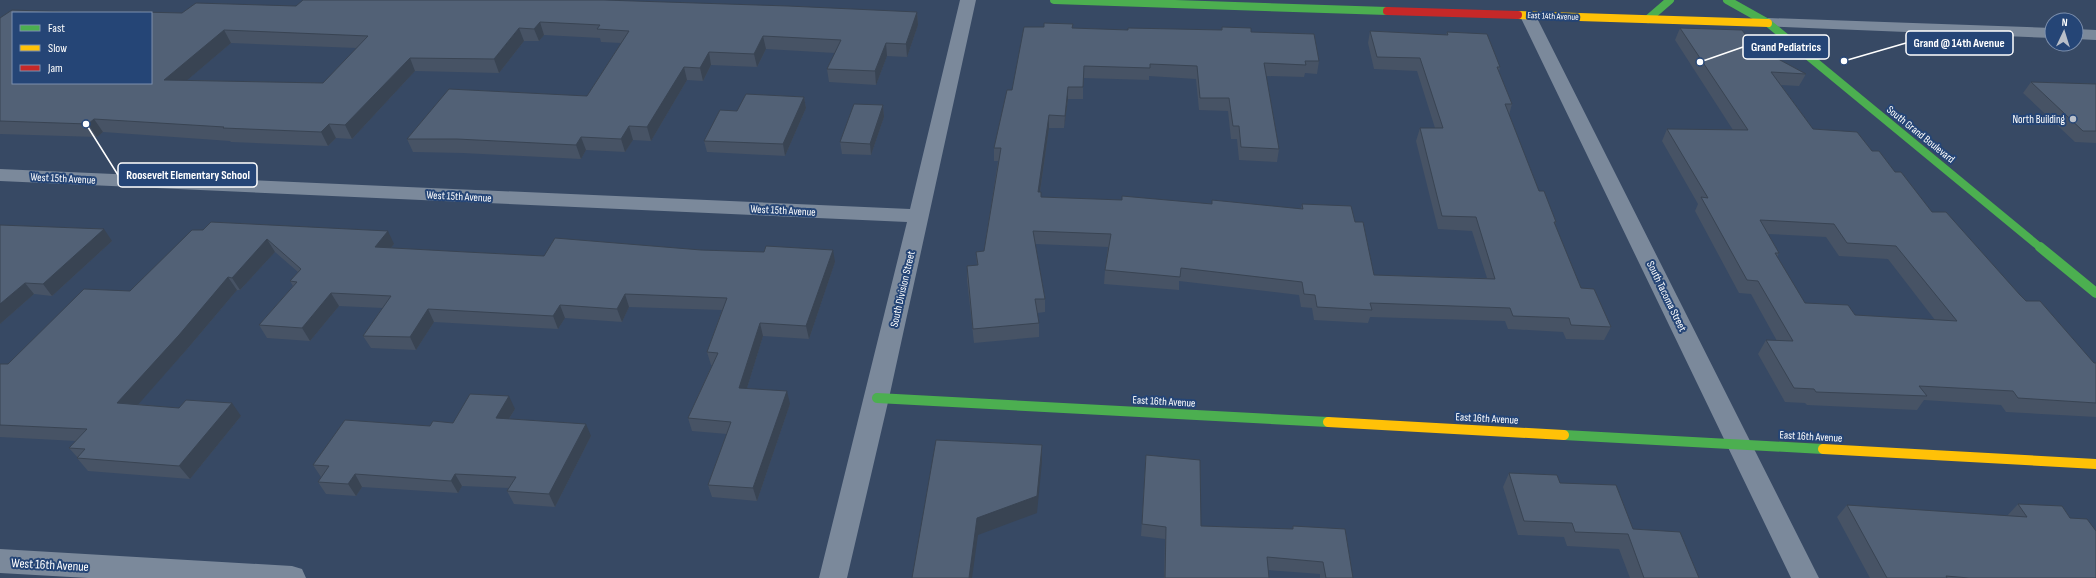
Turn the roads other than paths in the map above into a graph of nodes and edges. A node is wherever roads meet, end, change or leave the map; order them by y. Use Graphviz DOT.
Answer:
graph roads {
  1 [pos="968,0"];
  2 [pos="1054,0"];
  3 [pos="1670,0"];
  4 [pos="1727,0"];
  5 [pos="1229,3"];
  6 [pos="1528,16"];
  7 [pos="1648,19"];
  8 [pos="1768,23"];
  9 [pos="2044,33"];
  10 [pos="2084,34"];
  11 [pos="2096,35"];
  12 [pos="0,176"];
  13 [pos="918,216"];
  14 [pos="2096,293"];
  15 [pos="877,398"];
  16 [pos="1740,443"];
  17 [pos="2096,464"];
  18 [pos="0,561"];
  19 [pos="292,578"];
  20 [pos="833,578"];
  21 [pos="1805,578"];
  1 -- 13 [label="street, South Division Street"];
  2 -- 5 [label="street, East 14th Avenue"];
  3 -- 7 [label="street"];
  4 -- 8 [label="street, South Grand Boulevard"];
  5 -- 6 [label="street, East 14th Avenue"];
  6 -- 7 [label="street, East 14th Avenue"];
  6 -- 16 [label="street, South Tacoma Street"];
  7 -- 8 [label="street, East 14th Avenue"];
  8 -- 9 [label="street, East 14th Avenue"];
  8 -- 14 [label="street, South Grand Boulevard"];
  10 -- 11 [label="street"];
  12 -- 13 [label="street, West 15th Avenue"];
  13 -- 15 [label="street, South Division Street"];
  15 -- 16 [label="street, East 16th Avenue"];
  15 -- 20 [label="street, South Division Street"];
  16 -- 17 [label="street, East 16th Avenue"];
  16 -- 21 [label="street, South Tacoma Street"];
  18 -- 19 [label="street, West 16th Avenue"];
}
